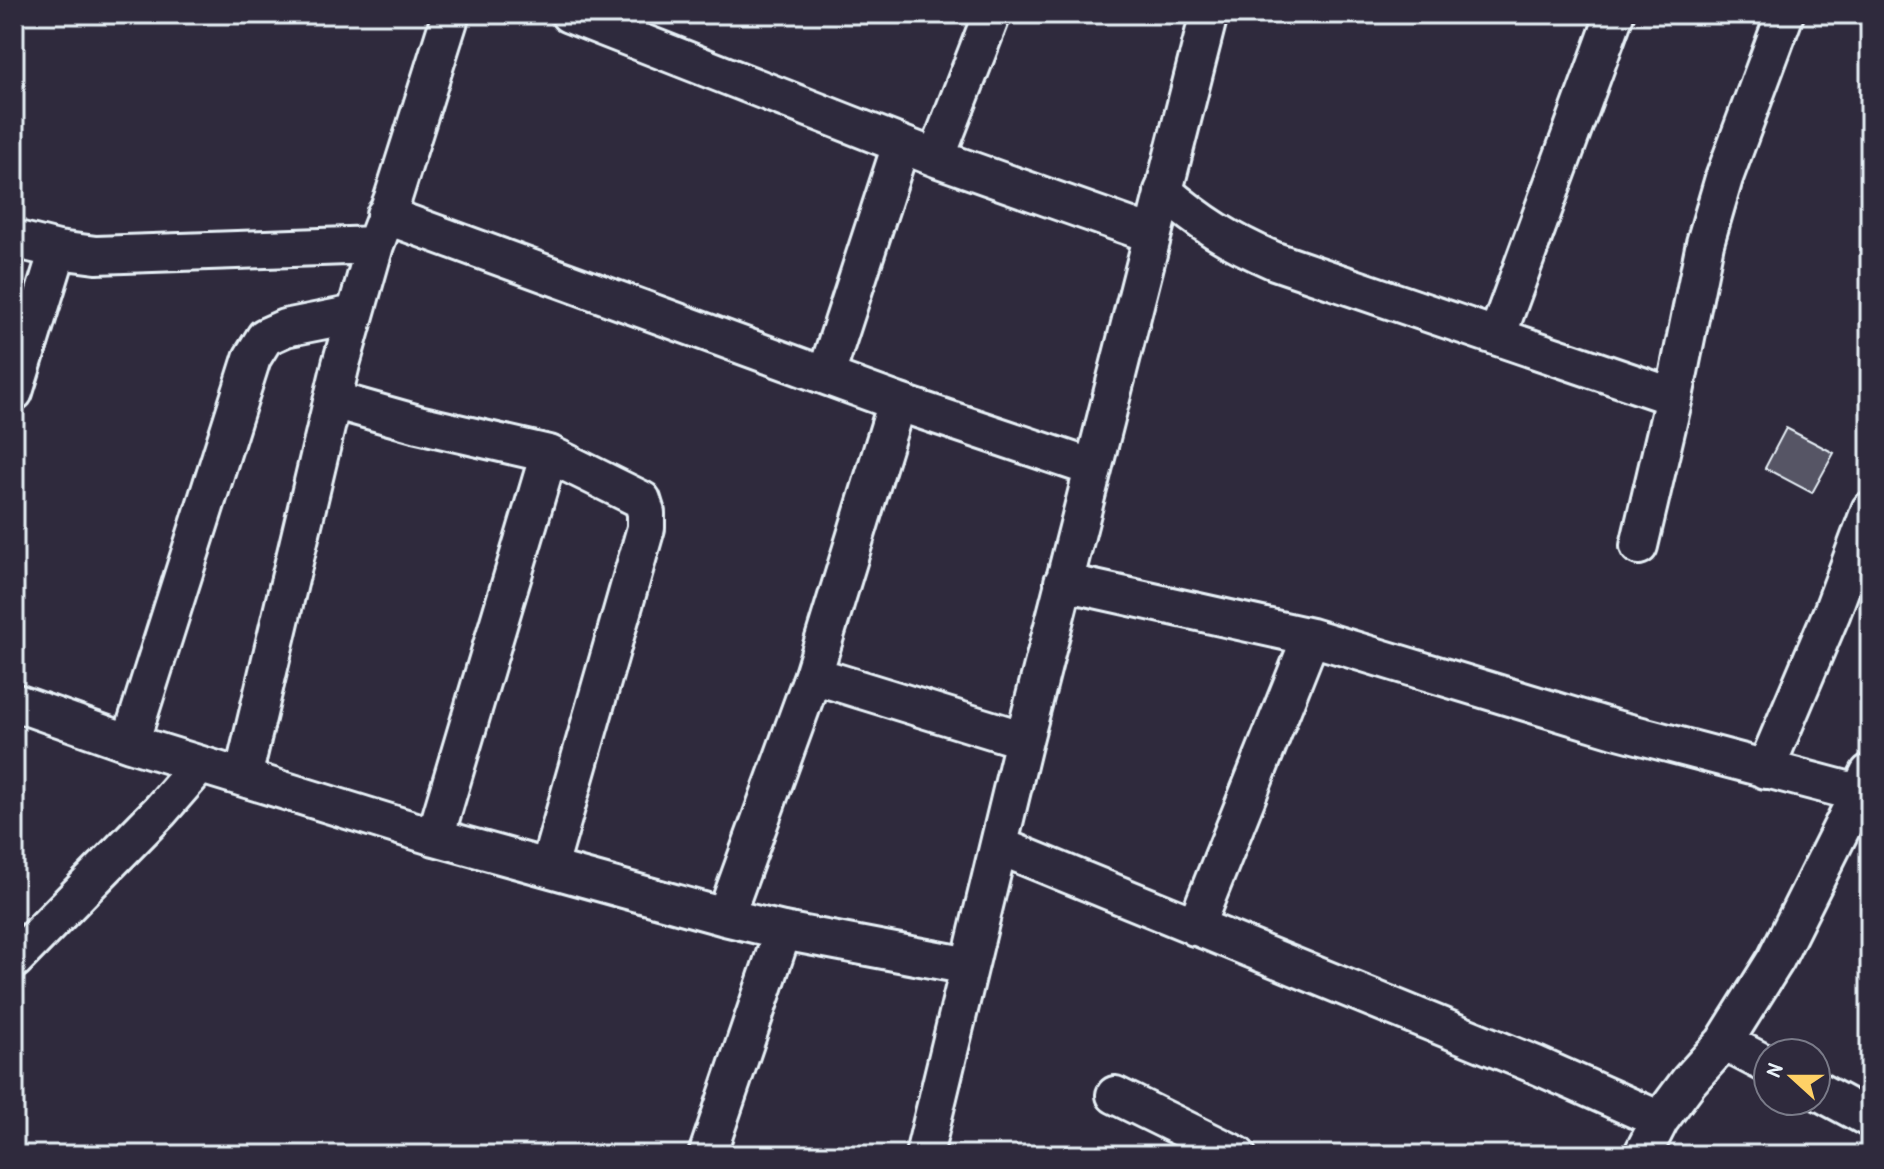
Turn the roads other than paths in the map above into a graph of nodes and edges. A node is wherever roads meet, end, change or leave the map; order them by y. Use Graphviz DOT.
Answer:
graph roads {
  1 [pos="451,14"];
  2 [pos="569,14"];
  3 [pos="992,14"];
  4 [pos="1209,14"];
  5 [pos="1615,14"];
  6 [pos="1785,14"];
  7 [pos="901,145"];
  8 [pos="936,158"];
  9 [pos="1163,191"];
  10 [pos="380,230"];
  11 [pos="1151,234"];
  12 [pos="14,239"];
  13 [pos="58,250"];
  14 [pos="355,314"];
  15 [pos="1497,336"];
  16 [pos="826,375"];
  17 [pos="14,392"];
  18 [pos="1674,397"];
  19 [pos="333,400"];
  20 [pos="897,402"];
  21 [pos="549,454"];
  22 [pos="1093,468"];
  23 [pos="1870,510"];
  24 [pos="1639,546"];
  25 [pos="1063,582"];
  26 [pos="1311,637"];
  27 [pos="813,675"];
  28 [pos="14,702"];
  29 [pos="1024,740"];
  30 [pos="130,743"];
  31 [pos="200,765"];
  32 [pos="1765,770"];
  33 [pos="243,777"];
  34 [pos="1864,782"];
  35 [pos="435,837"];
  36 [pos="999,846"];
  37 [pos="549,867"];
  38 [pos="725,917"];
  39 [pos="1195,927"];
  40 [pos="783,931"];
  41 [pos="14,960"];
  42 [pos="969,966"];
  43 [pos="1724,1042"];
  44 [pos="1752,1057"];
  45 [pos="1115,1095"];
  46 [pos="1832,1099"];
  47 [pos="1870,1119"];
  48 [pos="1660,1120"];
  49 [pos="707,1155"];
  50 [pos="924,1155"];
  51 [pos="1237,1155"];
  52 [pos="1642,1155"];
  1 -- 10 [label="street"];
  2 -- 7 [label="street"];
  3 -- 8 [label="street"];
  4 -- 9 [label="street"];
  5 -- 15 [label="street"];
  6 -- 18 [label="street"];
  7 -- 8 [label="street"];
  7 -- 16 [label="street"];
  8 -- 11 [label="street"];
  9 -- 11 [label="street"];
  9 -- 15 [label="street"];
  10 -- 13 [label="street"];
  10 -- 14 [label="street"];
  10 -- 16 [label="street"];
  11 -- 22 [label="street"];
  12 -- 13 [label="street"];
  13 -- 17 [label="street"];
  14 -- 19 [label="street"];
  14 -- 30 [label="street"];
  15 -- 18 [label="street"];
  16 -- 20 [label="street"];
  18 -- 24 [label="street"];
  19 -- 21 [label="street"];
  19 -- 33 [label="street"];
  20 -- 22 [label="street"];
  20 -- 27 [label="street"];
  21 -- 35 [label="street"];
  21 -- 37 [label="street"];
  22 -- 25 [label="street"];
  23 -- 32 [label="street"];
  25 -- 26 [label="street"];
  25 -- 29 [label="street"];
  26 -- 32 [label="street"];
  26 -- 39 [label="street"];
  27 -- 29 [label="street"];
  27 -- 38 [label="street"];
  28 -- 30 [label="street"];
  29 -- 36 [label="street"];
  30 -- 31 [label="street"];
  31 -- 33 [label="street"];
  31 -- 41 [label="street"];
  32 -- 34 [label="street"];
  33 -- 35 [label="street"];
  34 -- 43 [label="street"];
  35 -- 37 [label="street"];
  36 -- 39 [label="street"];
  36 -- 42 [label="street"];
  37 -- 38 [label="street"];
  38 -- 40 [label="street"];
  39 -- 48 [label="street"];
  40 -- 42 [label="street"];
  40 -- 49 [label="street"];
  42 -- 50 [label="street"];
  43 -- 44 [label="street"];
  43 -- 48 [label="street"];
  45 -- 51 [label="street"];
  46 -- 47 [label="street"];
  48 -- 52 [label="street"];
}
